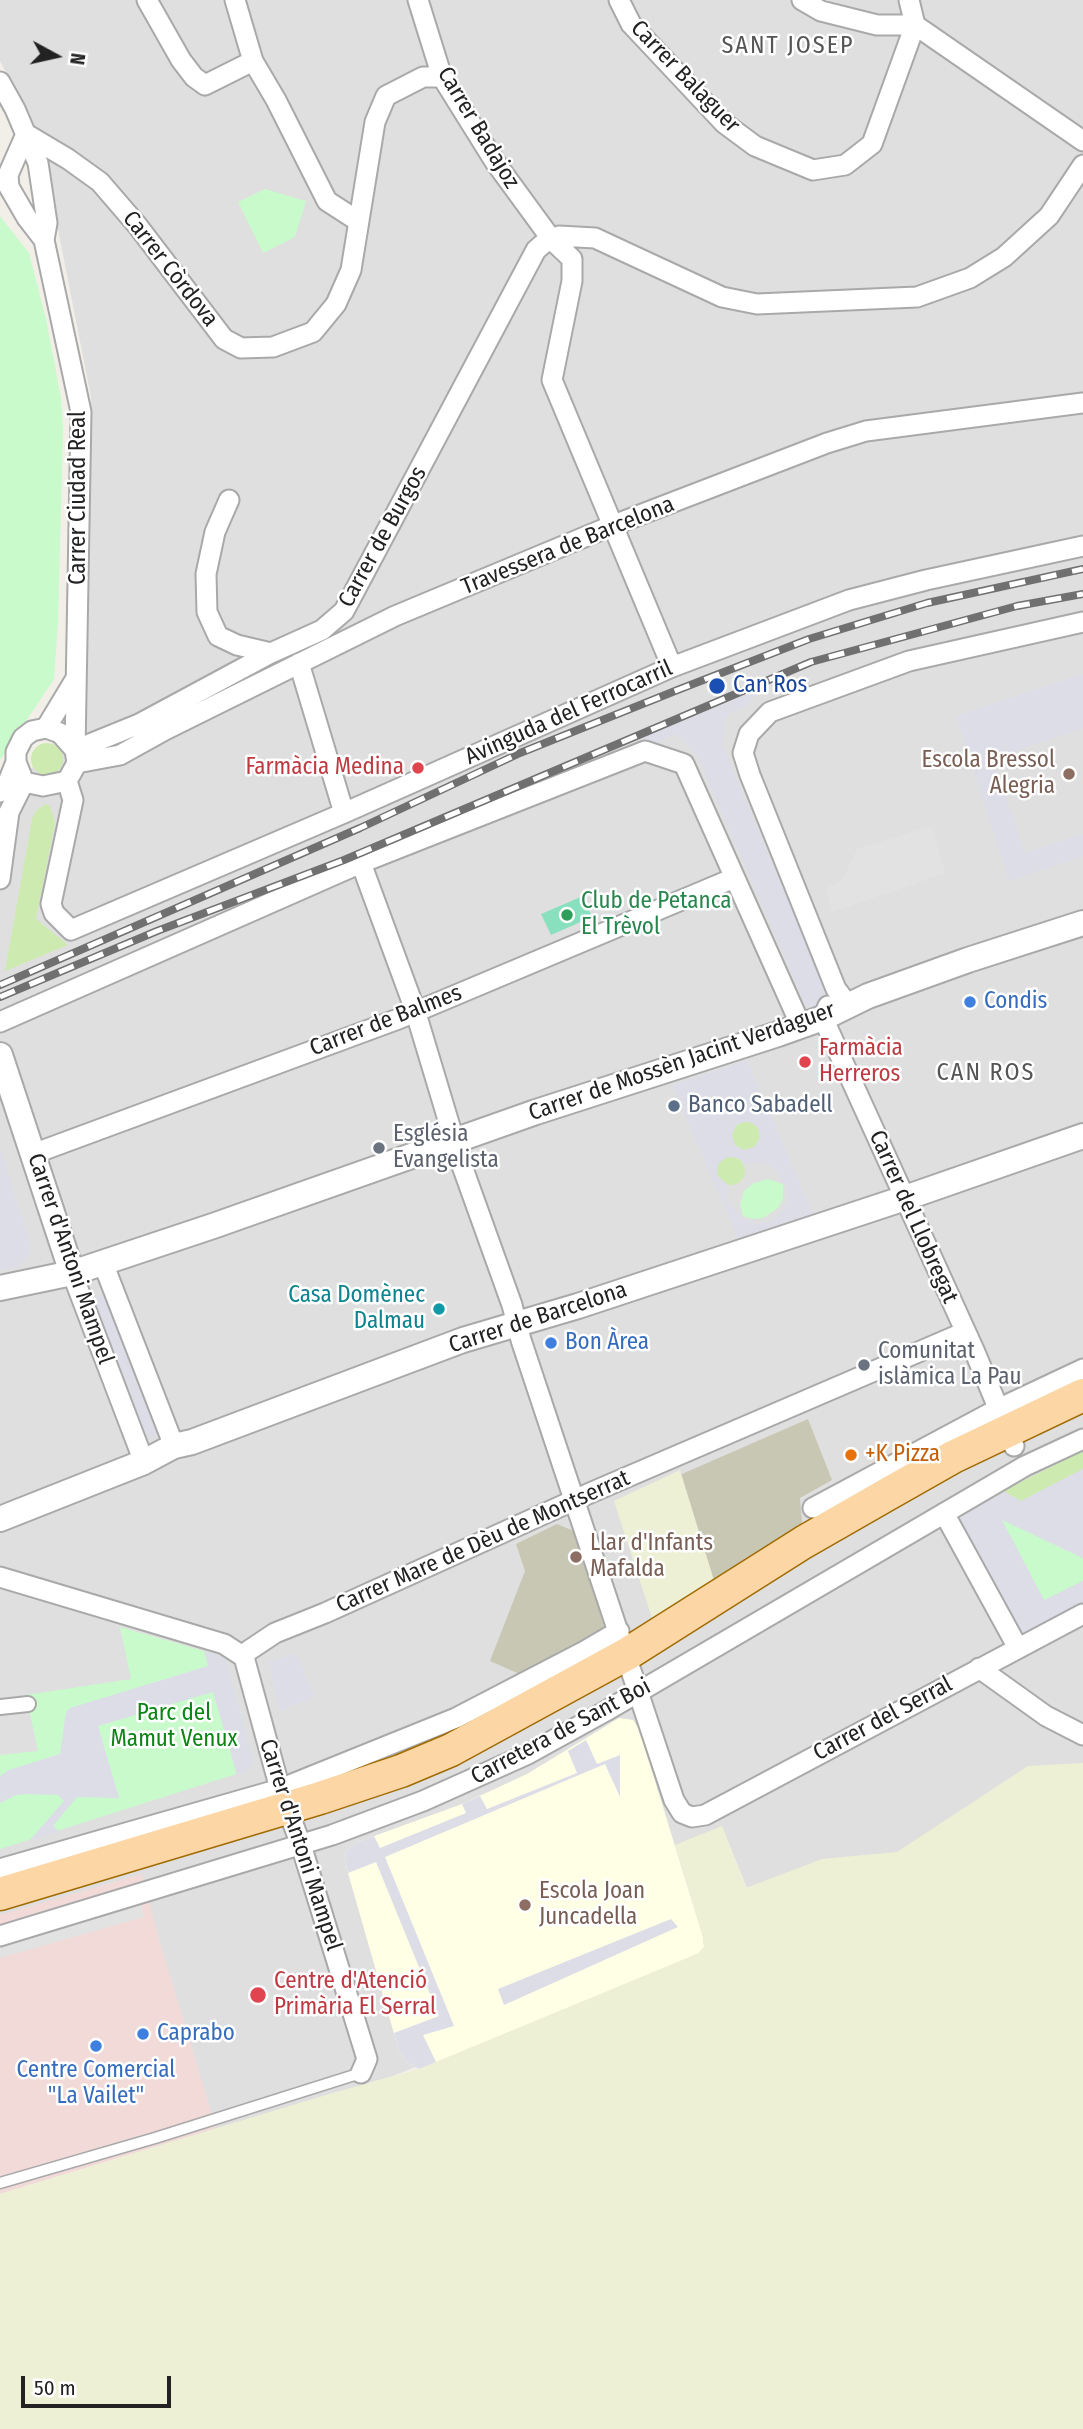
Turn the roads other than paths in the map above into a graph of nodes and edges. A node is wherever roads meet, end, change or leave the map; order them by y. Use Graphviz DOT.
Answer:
graph roads {
  1 [pos="147,0"];
  2 [pos="235,0"];
  3 [pos="418,0"];
  4 [pos="619,0"];
  5 [pos="802,0"];
  6 [pos="908,0"];
  7 [pos="915,24"];
  8 [pos="253,61"];
  9 [pos="442,77"];
  10 [pos="0,82"];
  11 [pos="26,134"];
  12 [pos="1083,141"];
  13 [pos="1083,165"];
  14 [pos="358,221"];
  15 [pos="556,238"];
  16 [pos="44,240"];
  17 [pos="1083,403"];
  18 [pos="229,500"];
  19 [pos="611,526"];
  20 [pos="1083,546"];
  21 [pos="1083,622"];
  22 [pos="271,653"];
  23 [pos="299,663"];
  24 [pos="672,667"];
  25 [pos="77,676"];
  26 [pos="46,728"];
  27 [pos="76,756"];
  28 [pos="16,762"];
  29 [pos="67,781"];
  30 [pos="33,784"];
  31 [pos="0,792"];
  32 [pos="0,808"];
  33 [pos="344,813"];
  34 [pos="4,839"];
  35 [pos="362,863"];
  36 [pos="734,878"];
  37 [pos="0,879"];
  38 [pos="1083,923"];
  39 [pos="842,997"];
  40 [pos="415,1010"];
  41 [pos="0,1022"];
  42 [pos="812,1022"];
  43 [pos="0,1055"];
  44 [pos="1083,1136"];
  45 [pos="455,1141"];
  46 [pos="33,1154"];
  47 [pos="905,1198"];
  48 [pos="103,1263"];
  49 [pos="72,1273"];
  50 [pos="0,1288"];
  51 [pos="517,1325"];
  52 [pos="965,1332"];
  53 [pos="1083,1369"];
  54 [pos="1083,1395"];
  55 [pos="1083,1414"];
  56 [pos="1007,1428"];
  57 [pos="1083,1439"];
  58 [pos="174,1446"];
  59 [pos="144,1462"];
  60 [pos="574,1500"];
  61 [pos="813,1508"];
  62 [pos="944,1513"];
  63 [pos="0,1520"];
  64 [pos="0,1577"];
  65 [pos="1083,1614"];
  66 [pos="1018,1648"];
  67 [pos="244,1657"];
  68 [pos="629,1661"];
  69 [pos="979,1668"];
  70 [pos="28,1703"];
  71 [pos="0,1707"];
  72 [pos="1083,1735"];
  73 [pos="290,1816"];
  74 [pos="0,1869"];
  75 [pos="0,1894"];
  76 [pos="0,1908"];
  77 [pos="0,1936"];
  78 [pos="361,2073"];
  79 [pos="0,2183"];
  1 -- 8 [label="street"];
  2 -- 8 [label="street"];
  3 -- 9 [label="street, Carrer Badajoz"];
  4 -- 7 [label="street, Carrer Balaguer"];
  5 -- 7 [label="street"];
  6 -- 7 [label="street"];
  7 -- 12 [label="street"];
  8 -- 14 [label="street"];
  9 -- 14 [label="street, Carrer Còrdova"];
  9 -- 15 [label="street, Carrer Badajoz"];
  10 -- 11 [label="street, Carrer Ciudad Real"];
  11 -- 14 [label="street, Carrer Còrdova"];
  11 -- 16 [label="street, Carrer Ciudad Real"];
  11 -- 16 [label="street, Carrer Ciudad Real"];
  13 -- 15 [label="street"];
  15 -- 19 [label="street, Carrer Badajoz"];
  15 -- 22 [label="street, Carrer de Burgos"];
  16 -- 25 [label="street, Carrer Ciudad Real"];
  17 -- 19 [label="street, Travessera de Barcelona"];
  18 -- 22 [label="street"];
  19 -- 23 [label="street, Travessera de Barcelona"];
  19 -- 24 [label="street"];
  20 -- 24 [label="street, Avinguda del Ferrocarril"];
  21 -- 39 [label="street"];
  22 -- 27 [label="street, Carrer de Burgos"];
  23 -- 27 [label="street, Travessera de Barcelona"];
  23 -- 33 [label="street"];
  24 -- 33 [label="street, Avinguda del Ferrocarril"];
  25 -- 26 [label="street, Carrer Ciudad Real"];
  25 -- 27 [label="street, Carrer Ciudad Real"];
  26 -- 27 [label="street"];
  26 -- 28 [label="street, Carrer Ciudad Real"];
  27 -- 29 [label="street, Carrer Ciudad Real"];
  28 -- 30 [label="street"];
  28 -- 31 [label="street"];
  29 -- 30 [label="street"];
  29 -- 33 [label="street, Avinguda del Ferrocarril"];
  30 -- 32 [label="street"];
  30 -- 34 [label="street"];
  34 -- 37 [label="street"];
  35 -- 36 [label="street, Carrer del Llobregat"];
  35 -- 40 [label="street"];
  35 -- 41 [label="street"];
  36 -- 40 [label="street, Carrer de Balmes"];
  36 -- 42 [label="street, Carrer del Llobregat"];
  38 -- 39 [label="street, Carrer de Mossèn Jacint Verdaguer"];
  39 -- 42 [label="street, Carrer de Mossèn Jacint Verdaguer"];
  40 -- 45 [label="street"];
  40 -- 46 [label="street, Carrer de Balmes"];
  42 -- 45 [label="street, Carrer de Mossèn Jacint Verdaguer"];
  42 -- 47 [label="street, Carrer del Llobregat"];
  43 -- 46 [label="street, Carrer d'Antoni Mampel"];
  44 -- 47 [label="street, Carrer de Barcelona"];
  45 -- 48 [label="street, Carrer de Mossèn Jacint Verdaguer"];
  45 -- 51 [label="street"];
  46 -- 49 [label="street, Carrer d'Antoni Mampel"];
  47 -- 51 [label="street, Carrer de Barcelona"];
  47 -- 52 [label="street, Carrer del Llobregat"];
  48 -- 49 [label="street, Carrer de Mossèn Jacint Verdaguer"];
  48 -- 58 [label="street, Carrer d'Antoni Mampel"];
  49 -- 50 [label="street, Carrer de Mossèn Jacint Verdaguer"];
  49 -- 59 [label="street, Carrer d'Antoni Mampel"];
  51 -- 58 [label="street, Carrer de Barcelona"];
  51 -- 60 [label="street"];
  52 -- 56 [label="street, Carrer del Llobregat"];
  52 -- 60 [label="street, Carrer Mare de Dèu de Montserrat"];
  53 -- 56 [label="street"];
  54 -- 56 [label="main road"];
  55 -- 56 [label="main road"];
  56 -- 61 [label="street"];
  56 -- 68 [label="main road"];
  57 -- 62 [label="street, Carretera de Sant Boi"];
  58 -- 59 [label="street, Carrer de Barcelona"];
  59 -- 63 [label="street, Carrer de Barcelona"];
  60 -- 67 [label="street, Carrer Mare de Dèu de Montserrat"];
  60 -- 68 [label="street"];
  62 -- 66 [label="street"];
  62 -- 68 [label="street, Carretera de Sant Boi"];
  64 -- 67 [label="street"];
  65 -- 66 [label="street, Carrer del Serral"];
  66 -- 69 [label="street, Carrer del Serral"];
  67 -- 73 [label="street, Carrer d'Antoni Mampel"];
  68 -- 69 [label="street, Carrer del Serral"];
  68 -- 73 [label="main road"];
  68 -- 73 [label="street, Carretera de Sant Boi"];
  69 -- 72 [label="street"];
  70 -- 71 [label="street"];
  73 -- 74 [label="street, Carretera de Sant Boi"];
  73 -- 75 [label="main road"];
  73 -- 76 [label="main road"];
  73 -- 77 [label="street, Carretera de Sant Boi"];
  73 -- 78 [label="street, Carrer d'Antoni Mampel"];
  78 -- 79 [label="lane"];
}
